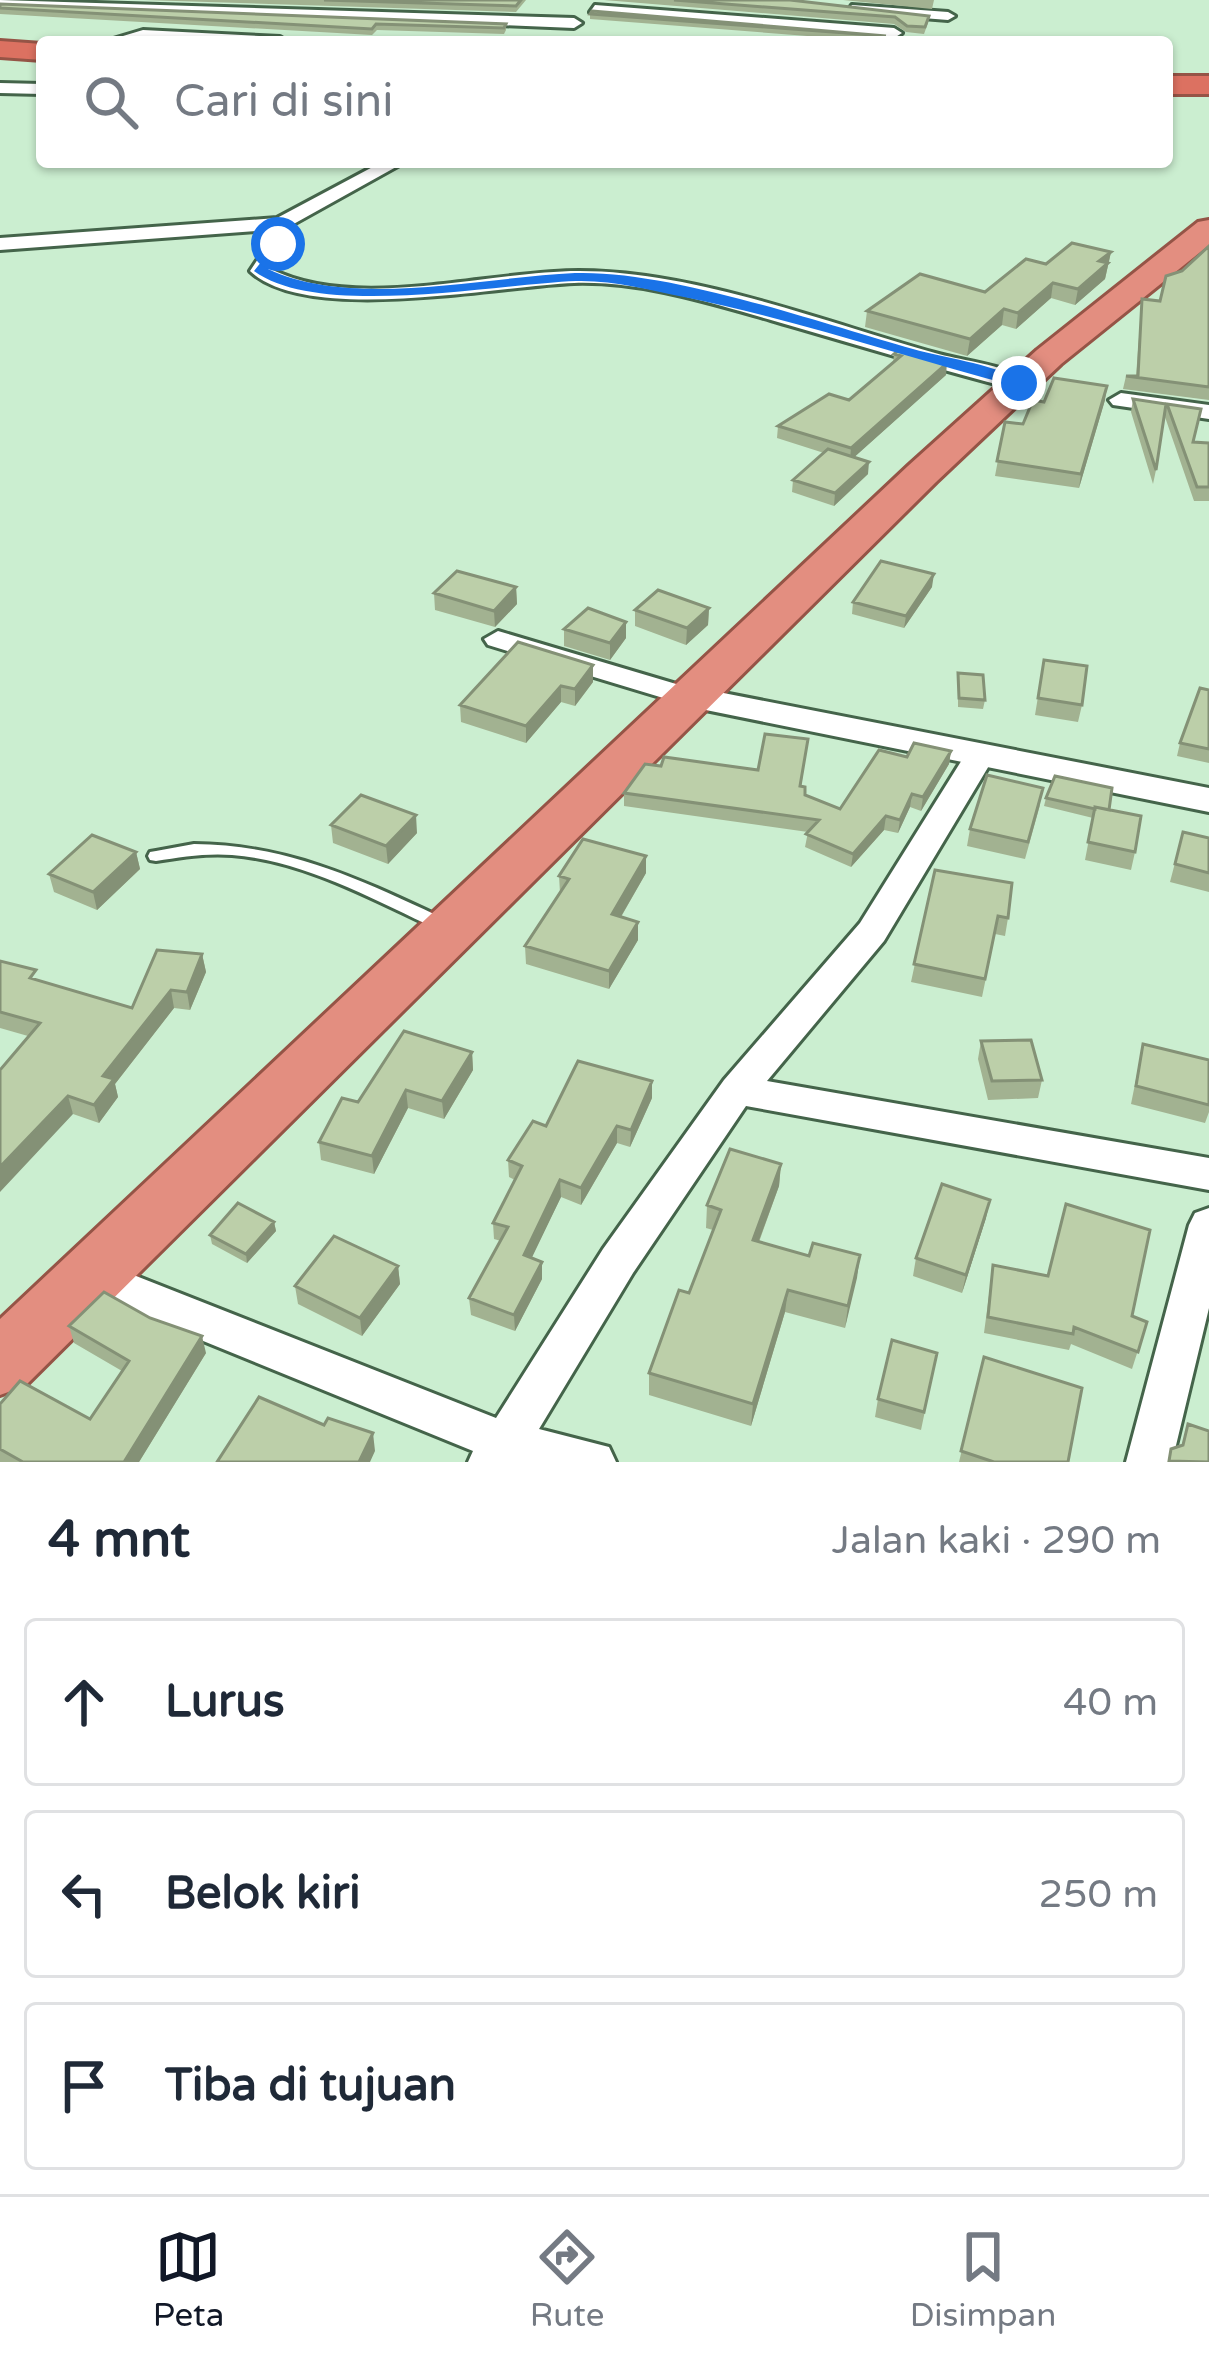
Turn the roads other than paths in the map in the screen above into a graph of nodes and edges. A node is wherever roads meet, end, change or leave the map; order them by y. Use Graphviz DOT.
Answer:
graph roads {
  1 [pos="340,0"];
  2 [pos="410,0"];
  3 [pos="476,0"];
  4 [pos="542,0"];
  5 [pos="2,2"];
  6 [pos="73,2"];
  7 [pos="138,3"];
  8 [pos="600,4"];
  9 [pos="794,4"];
  10 [pos="204,5"];
  11 [pos="270,6"];
  12 [pos="838,8"];
  13 [pos="327,14"];
  14 [pos="948,16"];
  15 [pos="398,17"];
  16 [pos="464,20"];
  17 [pos="51,21"];
  18 [pos="117,22"];
  19 [pos="531,22"];
  20 [pos="574,23"];
  21 [pos="782,24"];
  22 [pos="184,26"];
  23 [pos="248,30"];
  24 [pos="313,32"];
  25 [pos="894,33"];
  26 [pos="558,36"];
  27 [pos="0,50"];
  28 [pos="36,52"];
  29 [pos="0,60"];
  30 [pos="36,62"];
  31 [pos="1173,85"];
  32 [pos="1209,85"];
  33 [pos="0,88"];
  34 [pos="36,89"];
  35 [pos="1173,94"];
  36 [pos="1209,94"];
  37 [pos="385,168"];
  38 [pos="281,223"];
  39 [pos="1209,229"];
  40 [pos="0,244"];
  41 [pos="1019,383"];
  42 [pos="1120,400"];
  43 [pos="1209,412"];
  44 [pos="498,639"];
  45 [pos="693,698"];
  46 [pos="980,754"];
  47 [pos="1209,800"];
  48 [pos="156,856"];
  49 [pos="452,929"];
  50 [pos="737,1090"];
  51 [pos="1209,1174"];
  52 [pos="1209,1225"];
  53 [pos="93,1276"];
  54 [pos="0,1364"];
  55 [pos="499,1452"];
  56 [pos="593,1462"];
  57 [pos="1149,1462"];
  1 -- 13 [label="street"];
  2 -- 15 [label="street"];
  3 -- 16 [label="street"];
  4 -- 19 [label="street"];
  5 -- 6 [label="street"];
  6 -- 7 [label="street"];
  6 -- 17 [label="street"];
  7 -- 10 [label="street"];
  7 -- 18 [label="street"];
  8 -- 20 [label="street"];
  8 -- 21 [label="street"];
  9 -- 21 [label="street"];
  10 -- 11 [label="street"];
  10 -- 22 [label="street"];
  11 -- 13 [label="street"];
  11 -- 23 [label="street"];
  12 -- 14 [label="street"];
  13 -- 15 [label="street"];
  13 -- 24 [label="street"];
  15 -- 16 [label="street"];
  16 -- 19 [label="street"];
  19 -- 20 [label="street"];
  20 -- 26 [label="street"];
  21 -- 25 [label="street"];
  27 -- 28 [label="highway"];
  29 -- 30 [label="highway"];
  31 -- 32 [label="highway"];
  33 -- 34 [label="street"];
  35 -- 36 [label="highway"];
  37 -- 38 [label="street"];
  38 -- 40 [label="street"];
  38 -- 41 [label="street"];
  39 -- 41 [label="highway"];
  41 -- 45 [label="highway"];
  42 -- 43 [label="street"];
  44 -- 45 [label="street"];
  45 -- 46 [label="street"];
  45 -- 49 [label="highway"];
  46 -- 47 [label="street"];
  46 -- 50 [label="street"];
  48 -- 49 [label="lane"];
  49 -- 53 [label="highway"];
  50 -- 51 [label="street"];
  50 -- 55 [label="street"];
  52 -- 57 [label="street"];
  53 -- 54 [label="highway"];
  53 -- 55 [label="street"];
  55 -- 56 [label="street"];
}
